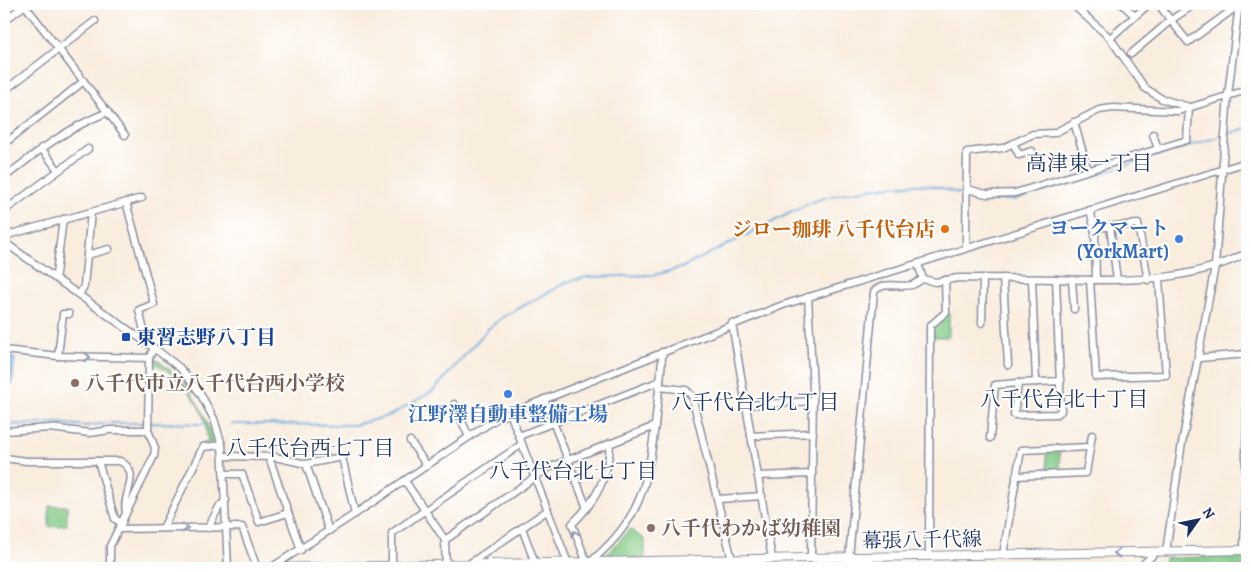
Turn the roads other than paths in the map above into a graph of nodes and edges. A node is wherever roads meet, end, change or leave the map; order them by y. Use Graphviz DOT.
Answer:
graph roads {
  1 [pos="24,4"];
  2 [pos="1072,4"];
  3 [pos="1122,4"];
  4 [pos="1149,4"];
  5 [pos="1158,4"];
  6 [pos="1195,4"];
  7 [pos="1239,4"];
  8 [pos="1135,16"];
  9 [pos="1171,20"];
  10 [pos="4,21"];
  11 [pos="95,21"];
  12 [pos="1110,38"];
  13 [pos="58,49"];
  14 [pos="1131,54"];
  15 [pos="84,82"];
  16 [pos="1247,90"];
  17 [pos="4,91"];
  18 [pos="1228,96"];
  19 [pos="1190,107"];
  20 [pos="108,112"];
  21 [pos="1074,122"];
  22 [pos="1153,134"];
  23 [pos="125,135"];
  24 [pos="4,144"];
  25 [pos="1014,145"];
  26 [pos="41,148"];
  27 [pos="88,149"];
  28 [pos="1158,149"];
  29 [pos="1032,151"];
  30 [pos="1247,162"];
  31 [pos="1224,169"];
  32 [pos="58,170"];
  33 [pos="1088,170"];
  34 [pos="4,178"];
  35 [pos="967,191"];
  36 [pos="142,198"];
  37 [pos="126,202"];
  38 [pos="1090,210"];
  39 [pos="91,212"];
  40 [pos="4,214"];
  41 [pos="64,219"];
  42 [pos="1110,226"];
  43 [pos="1094,228"];
  44 [pos="4,236"];
  45 [pos="4,242"];
  46 [pos="966,248"];
  47 [pos="109,249"];
  48 [pos="1247,252"];
  49 [pos="87,255"];
  50 [pos="918,264"];
  51 [pos="1215,266"];
  52 [pos="53,277"];
  53 [pos="923,278"];
  54 [pos="983,278"];
  55 [pos="1003,278"];
  56 [pos="1032,278"];
  57 [pos="1056,279"];
  58 [pos="1159,279"];
  59 [pos="945,280"];
  60 [pos="1072,280"];
  61 [pos="1093,280"];
  62 [pos="1117,280"];
  63 [pos="1148,280"];
  64 [pos="79,295"];
  65 [pos="808,297"];
  66 [pos="1074,309"];
  67 [pos="69,314"];
  68 [pos="732,323"];
  69 [pos="982,323"];
  70 [pos="140,338"];
  71 [pos="154,348"];
  72 [pos="4,350"];
  73 [pos="662,352"];
  74 [pos="1247,354"];
  75 [pos="58,356"];
  76 [pos="149,358"];
  77 [pos="1199,358"];
  78 [pos="1008,366"];
  79 [pos="1061,381"];
  80 [pos="1036,382"];
  81 [pos="1018,383"];
  82 [pos="659,384"];
  83 [pos="544,399"];
  84 [pos="813,401"];
  85 [pos="454,404"];
  86 [pos="746,405"];
  87 [pos="1247,407"];
  88 [pos="510,413"];
  89 [pos="554,423"];
  90 [pos="148,426"];
  91 [pos="655,426"];
  92 [pos="4,431"];
  93 [pos="813,433"];
  94 [pos="1092,435"];
  95 [pos="520,436"];
  96 [pos="751,436"];
  97 [pos="470,437"];
  98 [pos="990,438"];
  99 [pos="410,442"];
  100 [pos="610,443"];
  101 [pos="522,444"];
  102 [pos="222,445"];
  103 [pos="1090,447"];
  104 [pos="223,456"];
  105 [pos="268,457"];
  106 [pos="4,458"];
  107 [pos="568,460"];
  108 [pos="98,461"];
  109 [pos="306,464"];
  110 [pos="427,466"];
  111 [pos="224,474"];
  112 [pos="812,474"];
  113 [pos="758,476"];
  114 [pos="1016,476"];
  115 [pos="535,477"];
  116 [pos="405,481"];
  117 [pos="1247,488"];
  118 [pos="762,496"];
  119 [pos="226,500"];
  120 [pos="719,500"];
  121 [pos="587,508"];
  122 [pos="548,510"];
  123 [pos="425,511"];
  124 [pos="126,513"];
  125 [pos="288,513"];
  126 [pos="355,514"];
  127 [pos="120,526"];
  128 [pos="163,528"];
  129 [pos="208,528"];
  130 [pos="226,528"];
  131 [pos="522,528"];
  132 [pos="329,531"];
  133 [pos="445,540"];
  134 [pos="301,550"];
  135 [pos="1246,550"];
  136 [pos="1156,552"];
  137 [pos="1166,552"];
  138 [pos="1003,555"];
  139 [pos="929,556"];
  140 [pos="811,558"];
  141 [pos="820,558"];
  142 [pos="849,558"];
  143 [pos="772,559"];
  144 [pos="534,563"];
  145 [pos="568,563"];
  146 [pos="737,563"];
  147 [pos="468,565"];
  148 [pos="663,565"];
  149 [pos="678,565"];
  150 [pos="392,566"];
  151 [pos="521,566"];
  152 [pos="586,566"];
  153 [pos="371,567"];
  154 [pos="406,567"];
  155 [pos="446,567"];
  156 [pos="110,568"];
  157 [pos="228,568"];
  158 [pos="256,568"];
  159 [pos="270,568"];
  160 [pos="328,568"];
  161 [pos="820,568"];
  162 [pos="848,568"];
  163 [pos="1139,568"];
  1 -- 10 [label="street"];
  1 -- 13 [label="street"];
  2 -- 12 [label="street"];
  3 -- 8 [label="street"];
  4 -- 8 [label="street"];
  5 -- 9 [label="street"];
  6 -- 9 [label="street"];
  7 -- 9 [label="street"];
  7 -- 18 [label="street"];
  8 -- 12 [label="street"];
  9 -- 14 [label="street"];
  11 -- 13 [label="street"];
  12 -- 19 [label="street"];
  13 -- 15 [label="street"];
  13 -- 17 [label="street"];
  15 -- 20 [label="street"];
  15 -- 24 [label="street"];
  16 -- 18 [label="street"];
  18 -- 19 [label="street"];
  18 -- 31 [label="street"];
  19 -- 21 [label="street"];
  19 -- 28 [label="street"];
  20 -- 23 [label="street"];
  20 -- 26 [label="street"];
  21 -- 25 [label="street"];
  21 -- 33 [label="street"];
  22 -- 28 [label="street"];
  25 -- 29 [label="street"];
  25 -- 35 [label="street"];
  26 -- 32 [label="street"];
  26 -- 34 [label="street"];
  27 -- 32 [label="street"];
  28 -- 33 [label="street"];
  30 -- 31 [label="street"];
  31 -- 38 [label="street"];
  31 -- 51 [label="street"];
  32 -- 40 [label="street"];
  33 -- 35 [label="street"];
  35 -- 46 [label="street"];
  36 -- 37 [label="street"];
  37 -- 39 [label="street"];
  37 -- 70 [label="street"];
  38 -- 43 [label="street"];
  38 -- 46 [label="street"];
  39 -- 41 [label="street"];
  39 -- 49 [label="street"];
  41 -- 44 [label="street"];
  41 -- 52 [label="street"];
  42 -- 43 [label="street"];
  42 -- 62 [label="street"];
  42 -- 63 [label="street"];
  43 -- 61 [label="street"];
  45 -- 52 [label="street"];
  46 -- 50 [label="street"];
  47 -- 49 [label="street"];
  48 -- 51 [label="street"];
  49 -- 64 [label="street"];
  50 -- 53 [label="street"];
  50 -- 65 [label="street"];
  51 -- 58 [label="street"];
  51 -- 77 [label="street"];
  52 -- 64 [label="street"];
  53 -- 59 [label="street"];
  53 -- 142 [label="street"];
  54 -- 55 [label="street"];
  54 -- 59 [label="street"];
  54 -- 69 [label="street"];
  55 -- 56 [label="street"];
  55 -- 78 [label="street"];
  56 -- 57 [label="street"];
  56 -- 80 [label="street"];
  57 -- 60 [label="street"];
  57 -- 79 [label="street"];
  58 -- 61 [label="street"];
  58 -- 63 [label="street"];
  59 -- 139 [label="street"];
  60 -- 61 [label="street"];
  60 -- 66 [label="street"];
  61 -- 62 [label="street"];
  62 -- 63 [label="street"];
  64 -- 70 [label="street"];
  65 -- 68 [label="street"];
  65 -- 84 [label="street"];
  67 -- 75 [label="street"];
  68 -- 73 [label="street"];
  68 -- 86 [label="street"];
  70 -- 71 [label="street"];
  71 -- 76 [label="street"];
  71 -- 102 [label="street"];
  72 -- 75 [label="street"];
  73 -- 82 [label="street"];
  73 -- 83 [label="street"];
  74 -- 77 [label="street"];
  75 -- 76 [label="street, one-way"];
  76 -- 90 [label="street"];
  77 -- 137 [label="street"];
  79 -- 80 [label="street"];
  79 -- 81 [label="street"];
  80 -- 81 [label="street"];
  81 -- 98 [label="street"];
  82 -- 89 [label="street"];
  82 -- 91 [label="street"];
  82 -- 120 [label="street"];
  83 -- 88 [label="street"];
  83 -- 89 [label="street"];
  84 -- 86 [label="street"];
  84 -- 93 [label="street"];
  85 -- 97 [label="street"];
  86 -- 96 [label="street"];
  87 -- 117 [label="street"];
  88 -- 95 [label="street"];
  88 -- 97 [label="street"];
  89 -- 95 [label="street"];
  89 -- 107 [label="street"];
  90 -- 92 [label="street"];
  90 -- 124 [label="street"];
  91 -- 100 [label="street"];
  91 -- 152 [label="street"];
  93 -- 96 [label="street"];
  93 -- 112 [label="street"];
  94 -- 103 [label="street"];
  95 -- 101 [label="street"];
  96 -- 113 [label="street"];
  97 -- 110 [label="street"];
  99 -- 110 [label="street"];
  100 -- 107 [label="street"];
  100 -- 121 [label="street"];
  101 -- 115 [label="street"];
  101 -- 123 [label="street"];
  102 -- 104 [label="street"];
  102 -- 128 [label="street"];
  103 -- 114 [label="street"];
  103 -- 114 [label="street"];
  104 -- 105 [label="street"];
  104 -- 111 [label="street"];
  105 -- 109 [label="street"];
  105 -- 125 [label="street"];
  106 -- 108 [label="street"];
  107 -- 115 [label="street"];
  107 -- 121 [label="street"];
  108 -- 124 [label="street"];
  108 -- 127 [label="street"];
  109 -- 126 [label="street"];
  109 -- 132 [label="street"];
  110 -- 116 [label="street"];
  111 -- 119 [label="street"];
  111 -- 125 [label="street"];
  112 -- 113 [label="street"];
  112 -- 140 [label="street"];
  113 -- 118 [label="street"];
  114 -- 138 [label="street"];
  115 -- 122 [label="street"];
  115 -- 133 [label="street"];
  116 -- 123 [label="street"];
  116 -- 126 [label="street"];
  117 -- 135 [label="street"];
  118 -- 120 [label="street"];
  118 -- 143 [label="street"];
  119 -- 129 [label="street"];
  119 -- 130 [label="street"];
  120 -- 146 [label="street"];
  152 -- 121 [label="street, one-way"];
  122 -- 131 [label="street"];
  122 -- 145 [label="street"];
  123 -- 133 [label="street"];
  123 -- 150 [label="street"];
  124 -- 127 [label="street"];
  125 -- 134 [label="street"];
  126 -- 132 [label="street"];
  127 -- 128 [label="street"];
  127 -- 156 [label="street"];
  128 -- 129 [label="street, one-way"];
  129 -- 130 [label="street"];
  130 -- 157 [label="street"];
  130 -- 158 [label="street"];
  131 -- 144 [label="street"];
  131 -- 147 [label="street"];
  132 -- 134 [label="street"];
  133 -- 155 [label="street"];
  134 -- 159 [label="street"];
  135 -- 137 [label="main road, 幕張八千代線"];
  136 -- 137 [label="main road, 幕張八千代線"];
  136 -- 138 [label="main road, 幕張八千代線, one-way"];
  136 -- 163 [label="street"];
  138 -- 139 [label="main road, 幕張八千代線"];
  139 -- 142 [label="main road, 幕張八千代線"];
  140 -- 141 [label="main road, 幕張八千代線"];
  140 -- 143 [label="main road, 幕張八千代線"];
  141 -- 142 [label="main road, 幕張八千代線"];
  141 -- 161 [label="street"];
  142 -- 162 [label="street"];
  143 -- 146 [label="main road, 幕張八千代線"];
  144 -- 145 [label="main road, 幕張八千代線"];
  144 -- 151 [label="main road, 幕張八千代線"];
  145 -- 152 [label="main road, 幕張八千代線"];
  146 -- 149 [label="main road, 幕張八千代線"];
  147 -- 151 [label="main road, 幕張八千代線"];
  147 -- 155 [label="main road, 幕張八千代線"];
  148 -- 149 [label="main road, 幕張八千代線"];
  148 -- 152 [label="main road, 幕張八千代線"];
  150 -- 153 [label="main road, 幕張八千代線"];
  150 -- 154 [label="main road, 幕張八千代線"];
  153 -- 160 [label="main road, 幕張八千代線"];
  154 -- 155 [label="main road, 幕張八千代線"];
  159 -- 160 [label="main road, 幕張八千代線"];
}
